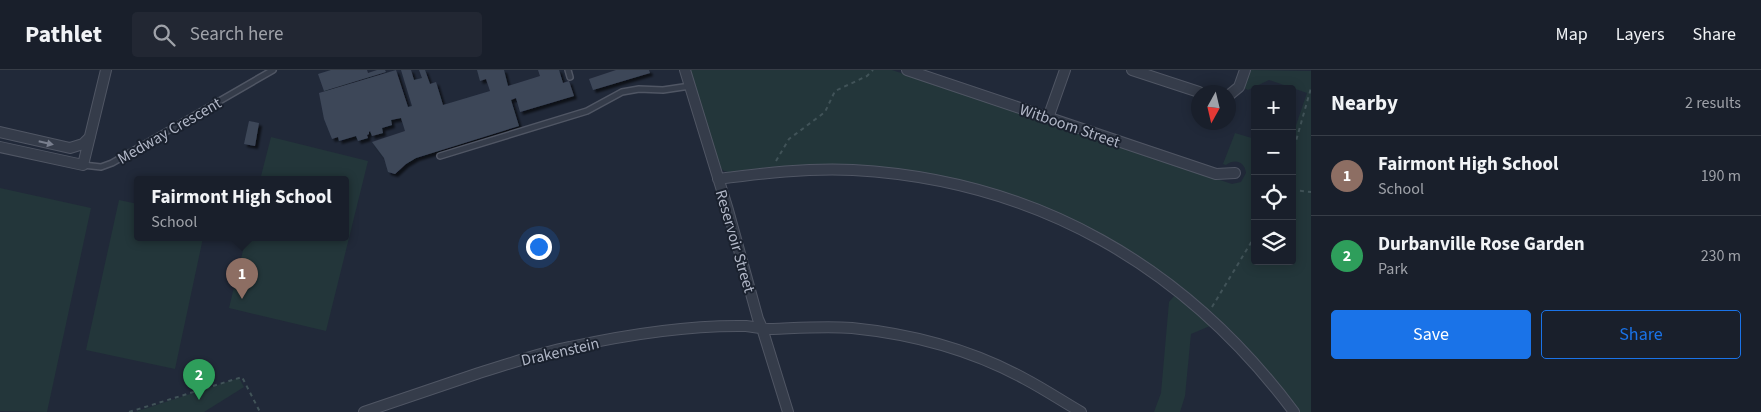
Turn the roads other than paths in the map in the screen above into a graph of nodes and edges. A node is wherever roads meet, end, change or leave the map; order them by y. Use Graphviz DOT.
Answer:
graph roads {
  1 [pos="106,70"];
  2 [pos="273,70"];
  3 [pos="568,70"];
  4 [pos="685,70"];
  5 [pos="907,70"];
  6 [pos="1065,70"];
  7 [pos="1132,70"];
  8 [pos="1245,70"];
  9 [pos="570,77"];
  10 [pos="690,86"];
  11 [pos="1191,89"];
  12 [pos="1236,89"];
  13 [pos="1048,118"];
  14 [pos="0,132"];
  15 [pos="90,137"];
  16 [pos="0,147"];
  17 [pos="440,156"];
  18 [pos="84,166"];
  19 [pos="1235,173"];
  20 [pos="718,179"];
  21 [pos="762,328"];
  22 [pos="364,412"];
  23 [pos="788,412"];
  24 [pos="1080,412"];
  25 [pos="1294,412"];
  1 -- 15 [label="street"];
  2 -- 18 [label="lane, Medway Crescent"];
  3 -- 9 [label="lane"];
  4 -- 10 [label="street, Reservoir Street"];
  5 -- 13 [label="street, Witboom Street"];
  6 -- 13 [label="street"];
  7 -- 11 [label="street"];
  8 -- 12 [label="street"];
  10 -- 17 [label="lane"];
  10 -- 20 [label="street, Reservoir Street"];
  13 -- 19 [label="street, Witboom Street"];
  14 -- 15 [label="street, one-way"];
  15 -- 18 [label="street"];
  16 -- 18 [label="street, Medway Crescent"];
  20 -- 21 [label="street, Reservoir Street"];
  20 -- 25 [label="street"];
  21 -- 22 [label="street, Drakenstein"];
  21 -- 23 [label="street, Reservoir Street"];
  21 -- 24 [label="street, Drakenstein"];
}
